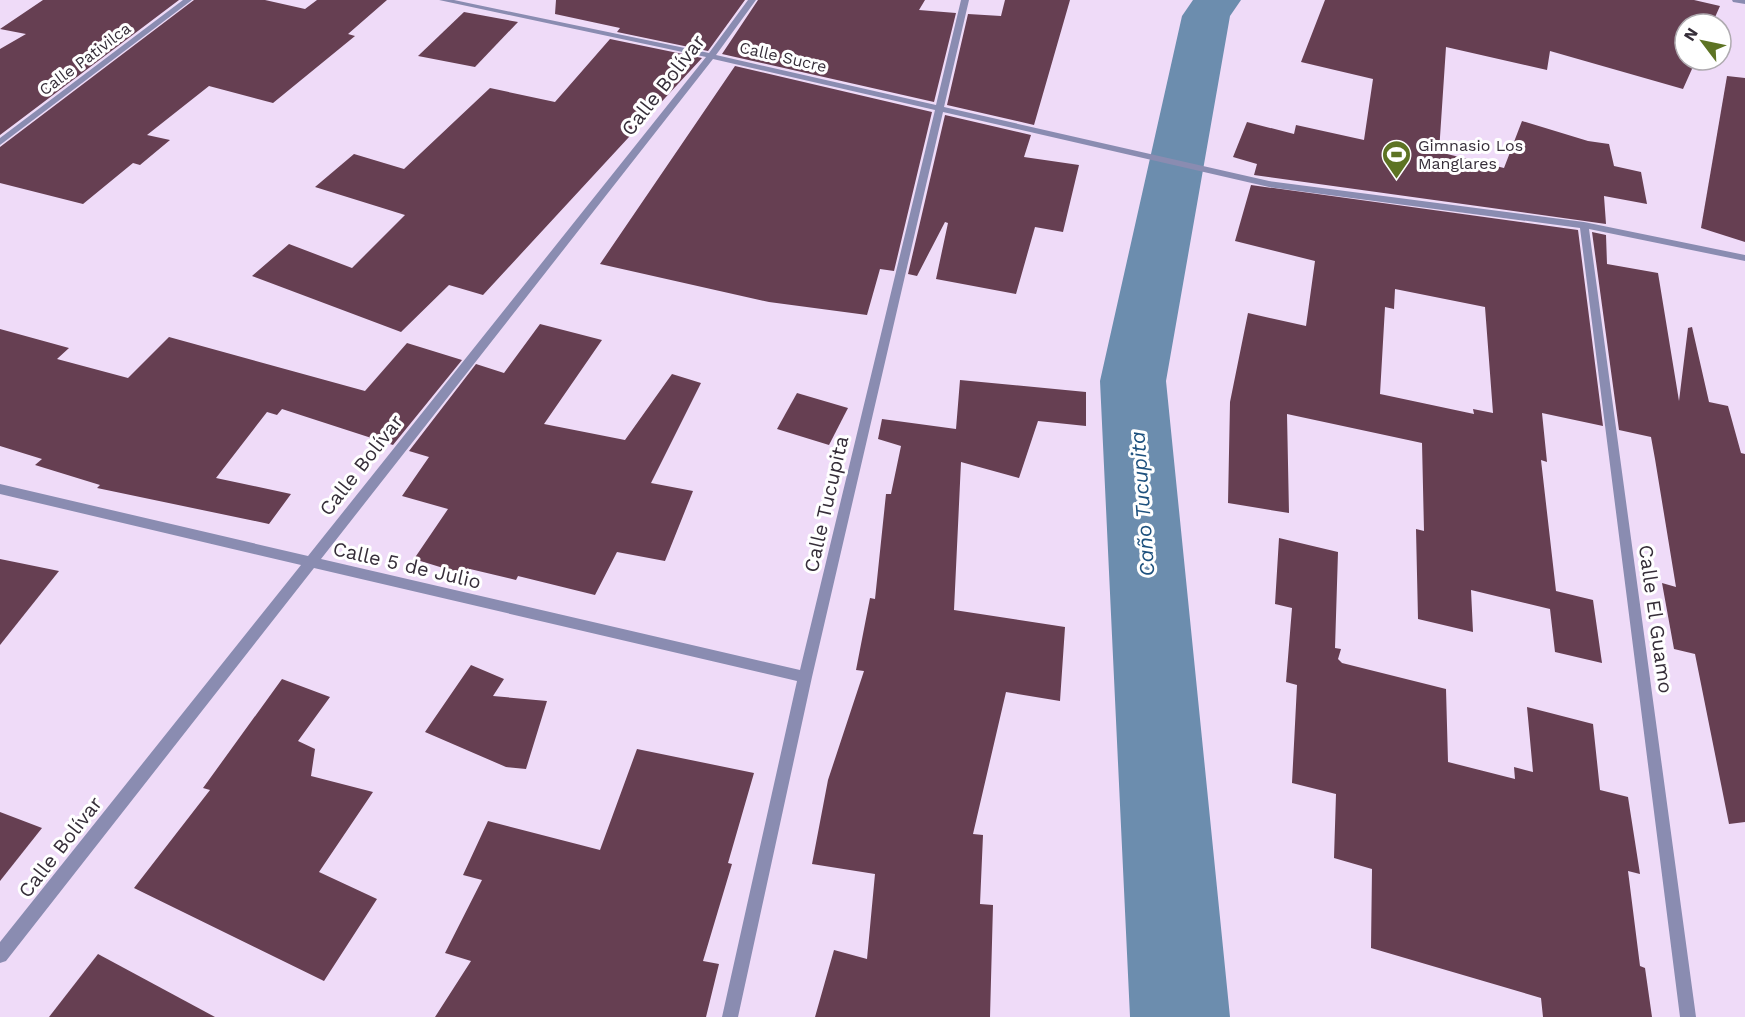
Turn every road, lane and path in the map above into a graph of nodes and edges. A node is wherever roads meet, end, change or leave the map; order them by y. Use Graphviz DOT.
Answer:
graph roads {
  1 [pos="188,0"];
  2 [pos="442,0"];
  3 [pos="752,0"];
  4 [pos="965,0"];
  5 [pos="1736,0"];
  6 [pos="1745,2"];
  7 [pos="711,56"];
  8 [pos="940,109"];
  9 [pos="0,142"];
  10 [pos="1584,225"];
  11 [pos="1745,258"];
  12 [pos="0,489"];
  13 [pos="309,562"];
  14 [pos="805,677"];
  15 [pos="0,955"];
  16 [pos="730,1017"];
  17 [pos="1688,1017"];
  1 -- 9 [label="street, Calle Pativilca"];
  2 -- 7 [label="street, Calle Sucre"];
  3 -- 7 [label="street, Calle Bolívar"];
  4 -- 8 [label="street, Calle Tucupita"];
  5 -- 6 [label="street"];
  7 -- 8 [label="street, Calle Sucre"];
  7 -- 13 [label="street, Calle Bolívar"];
  8 -- 10 [label="street, Calle Sucre"];
  8 -- 14 [label="street, Calle Tucupita"];
  10 -- 11 [label="street, Calle Sucre"];
  10 -- 17 [label="street, Calle El Guamo"];
  12 -- 13 [label="street, Calle 5 de Julio"];
  13 -- 14 [label="street, Calle 5 de Julio"];
  13 -- 15 [label="street, Calle Bolívar"];
  14 -- 16 [label="street, Calle Tucupita"];
}
